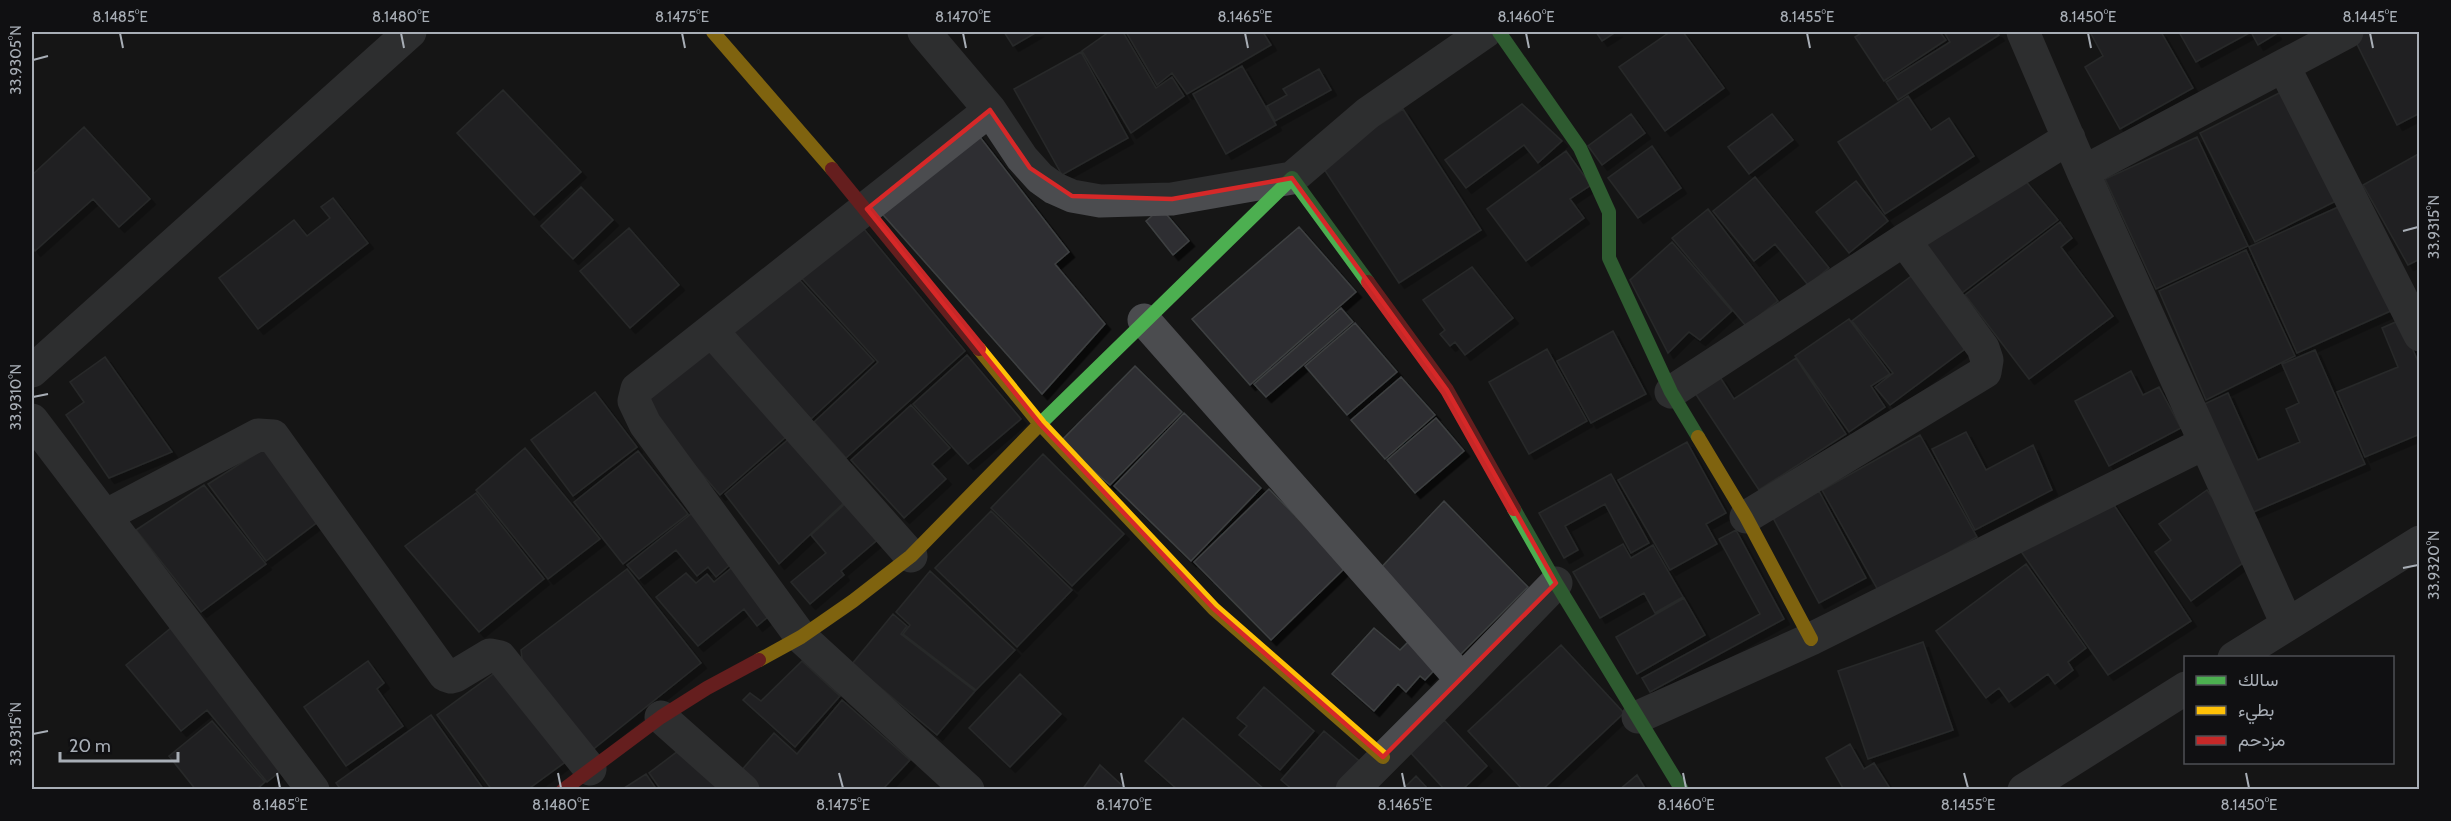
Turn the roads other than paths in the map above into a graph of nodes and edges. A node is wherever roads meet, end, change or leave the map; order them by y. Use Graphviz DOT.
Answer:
graph roads {
  1 [pos="410,32"];
  2 [pos="713,32"];
  3 [pos="924,32"];
  4 [pos="1485,32"];
  5 [pos="1499,32"];
  6 [pos="2023,32"];
  7 [pos="2347,32"];
  8 [pos="2284,67"];
  9 [pos="990,110"];
  10 [pos="2069,138"];
  11 [pos="2084,172"];
  12 [pos="1292,178"];
  13 [pos="867,209"];
  14 [pos="1905,240"];
  15 [pos="1144,320"];
  16 [pos="712,331"];
  17 [pos="2420,335"];
  18 [pos="32,371"];
  19 [pos="1671,392"];
  20 [pos="32,420"];
  21 [pos="1040,424"];
  22 [pos="2205,443"];
  23 [pos="105,516"];
  24 [pos="1746,517"];
  25 [pos="2420,542"];
  26 [pos="911,556"];
  27 [pos="1556,583"];
  28 [pos="2287,624"];
  29 [pos="801,637"];
  30 [pos="1811,639"];
  31 [pos="2236,656"];
  32 [pos="1462,680"];
  33 [pos="2184,689"];
  34 [pos="662,717"];
  35 [pos="1638,717"];
  36 [pos="1383,757"];
  37 [pos="590,769"];
  38 [pos="313,789"];
  39 [pos="563,789"];
  40 [pos="743,789"];
  41 [pos="968,789"];
  42 [pos="1352,789"];
  43 [pos="1682,789"];
  44 [pos="2024,789"];
  1 -- 18 [label="street"];
  2 -- 13 [label="street"];
  3 -- 9 [label="street"];
  4 -- 12 [label="street"];
  5 -- 19 [label="street"];
  6 -- 10 [label="street"];
  7 -- 8 [label="street"];
  8 -- 11 [label="street"];
  8 -- 17 [label="street"];
  9 -- 12 [label="street"];
  9 -- 13 [label="street"];
  10 -- 11 [label="street"];
  10 -- 14 [label="street"];
  11 -- 22 [label="street"];
  12 -- 15 [label="street"];
  12 -- 27 [label="street"];
  13 -- 16 [label="street"];
  13 -- 21 [label="street"];
  14 -- 19 [label="street"];
  14 -- 24 [label="street"];
  15 -- 21 [label="street"];
  15 -- 32 [label="street"];
  16 -- 26 [label="street"];
  16 -- 29 [label="street"];
  19 -- 24 [label="street"];
  20 -- 23 [label="street"];
  21 -- 26 [label="street"];
  21 -- 36 [label="street"];
  22 -- 28 [label="street"];
  22 -- 30 [label="street"];
  23 -- 37 [label="street"];
  23 -- 38 [label="street"];
  24 -- 30 [label="street"];
  25 -- 28 [label="street"];
  26 -- 29 [label="street"];
  27 -- 32 [label="street"];
  27 -- 35 [label="street"];
  28 -- 31 [label="street"];
  29 -- 34 [label="street"];
  29 -- 41 [label="street"];
  30 -- 35 [label="street"];
  32 -- 36 [label="street"];
  33 -- 44 [label="street"];
  34 -- 37 [label="street"];
  34 -- 40 [label="street"];
  35 -- 43 [label="street"];
  36 -- 42 [label="street"];
  37 -- 39 [label="street"];
}
